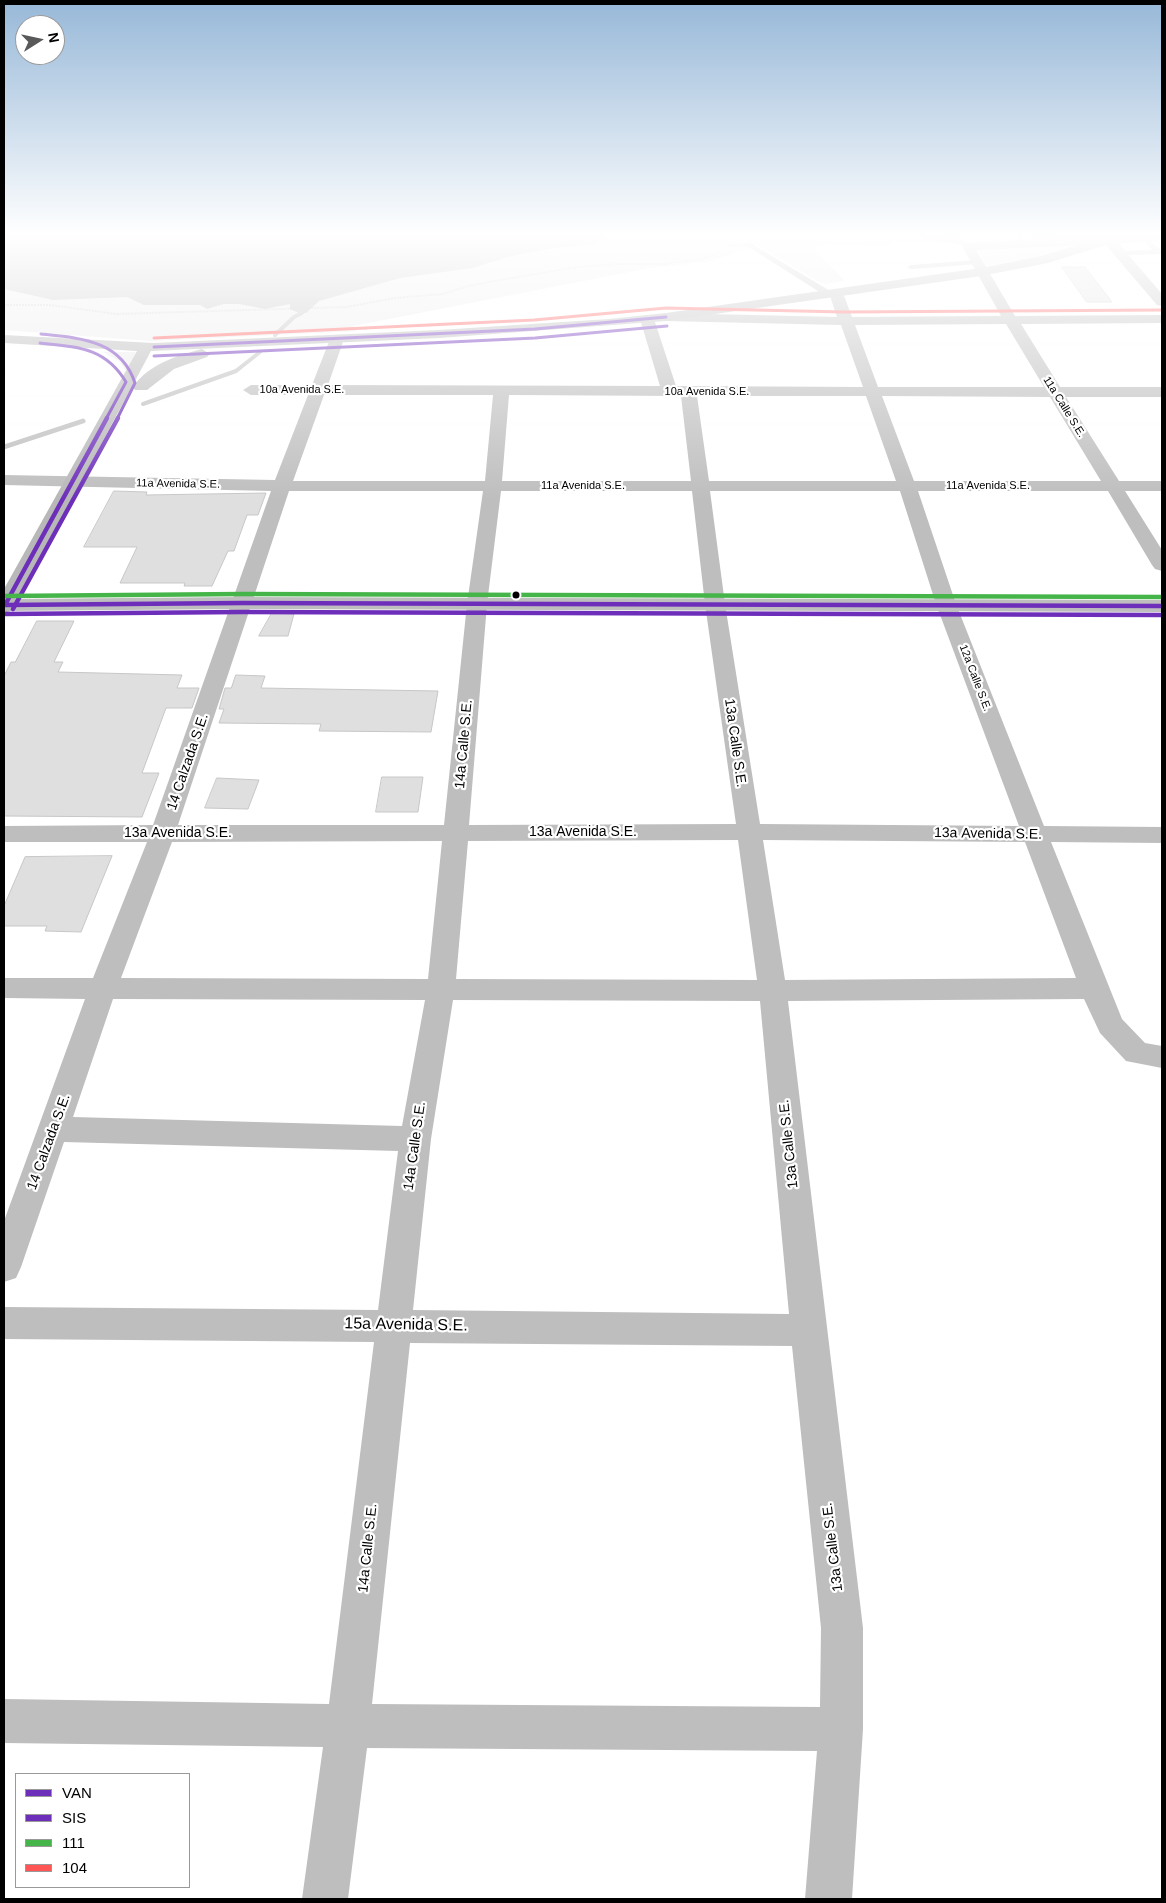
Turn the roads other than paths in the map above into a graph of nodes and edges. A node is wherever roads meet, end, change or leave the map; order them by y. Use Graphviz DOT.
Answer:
graph roads {
  1 [pos="604,323"];
  2 [pos="649,323"];
  3 [pos="845,323"];
  4 [pos="1011,323"];
  5 [pos="4,339"];
  6 [pos="337,339"];
  7 [pos="40,343"];
  8 [pos="258,343"];
  9 [pos="146,347"];
  10 [pos="166,347"];
  11 [pos="126,382"];
  12 [pos="141,387"];
  13 [pos="251,390"];
  14 [pos="320,390"];
  15 [pos="1054,391"];
  16 [pos="501,392"];
  17 [pos="680,392"];
  18 [pos="873,392"];
  19 [pos="1162,392"];
  20 [pos="104,426"];
  21 [pos="4,480"];
  22 [pos="71,482"];
  23 [pos="282,486"];
  24 [pos="493,486"];
  25 [pos="700,486"];
  26 [pos="907,486"];
  27 [pos="1112,486"];
  28 [pos="1162,486"];
  29 [pos="1162,565"];
  30 [pos="243,603"];
  31 [pos="477,604"];
  32 [pos="715,604"];
  33 [pos="946,604"];
  34 [pos="4,606"];
  35 [pos="1162,606"];
  36 [pos="748,832"];
  37 [pos="163,833"];
  38 [pos="456,833"];
  39 [pos="4,834"];
  40 [pos="1035,834"];
  41 [pos="1162,836"];
  42 [pos="4,988"];
  43 [pos="103,988"];
  44 [pos="1094,988"];
  45 [pos="441,990"];
  46 [pos="773,991"];
  47 [pos="1149,1055"];
  48 [pos="53,1129"];
  49 [pos="415,1138"];
  50 [pos="4,1267"];
  51 [pos="4,1323"];
  52 [pos="393,1325"];
  53 [pos="808,1330"];
  54 [pos="4,1721"];
  55 [pos="348,1726"];
  56 [pos="841,1729"];
  57 [pos="325,1899"];
  58 [pos="829,1899"];
  1 -- 6 [label="main road"];
  2 -- 17 [label="street, 13a Calle S.E."];
  3 -- 18 [label="street, 12a Calle S.E."];
  4 -- 15 [label="street, 11a Calle S.E."];
  5 -- 7 [label="main road"];
  6 -- 8 [label="main road"];
  6 -- 14 [label="street, 14 Calzada S.E."];
  7 -- 9 [label="main road"];
  7 -- 11 [label="main road"];
  8 -- 10 [label="main road"];
  8 -- 12 [label="main road"];
  9 -- 10 [label="main road"];
  9 -- 11 [label="main road"];
  10 -- 12 [label="main road"];
  11 -- 20 [label="main road"];
  12 -- 20 [label="main road"];
  13 -- 14 [label="street, 10a Avenida S.E."];
  14 -- 16 [label="street, 10a Avenida S.E."];
  14 -- 23 [label="street, 14 Calzada S.E."];
  15 -- 18 [label="street, 10a Avenida S.E."];
  15 -- 19 [label="street, 10a Avenida S.E."];
  15 -- 27 [label="street, 11a Calle S.E."];
  16 -- 17 [label="street, 10a Avenida S.E."];
  16 -- 24 [label="street, 14a Calle S.E."];
  17 -- 18 [label="street, 10a Avenida S.E."];
  17 -- 25 [label="street, 13a Calle S.E."];
  18 -- 26 [label="street, 12a Calle S.E."];
  20 -- 22 [label="main road"];
  21 -- 22 [label="street, 11a Avenida S.E."];
  22 -- 23 [label="street, 11a Avenida S.E."];
  22 -- 34 [label="main road"];
  23 -- 24 [label="street, 11a Avenida S.E."];
  23 -- 30 [label="street, 14 Calzada S.E."];
  24 -- 25 [label="street, 11a Avenida S.E."];
  24 -- 31 [label="street, 14a Calle S.E."];
  25 -- 26 [label="street, 11a Avenida S.E."];
  25 -- 32 [label="street, 13a Calle S.E."];
  26 -- 27 [label="street, 11a Avenida S.E."];
  26 -- 33 [label="street, 12a Calle S.E."];
  27 -- 28 [label="street, 11a Avenida S.E."];
  27 -- 29 [label="street, 11a Calle S.E."];
  30 -- 31 [label="street"];
  30 -- 34 [label="street"];
  30 -- 37 [label="street, 14 Calzada S.E."];
  31 -- 32 [label="street"];
  31 -- 38 [label="street, 14a Calle S.E."];
  32 -- 33 [label="street"];
  32 -- 36 [label="street, 13a Calle S.E."];
  33 -- 35 [label="street"];
  33 -- 40 [label="street, 12a Calle S.E."];
  36 -- 38 [label="street, 13a Avenida S.E."];
  36 -- 40 [label="street, 13a Avenida S.E."];
  36 -- 46 [label="street, 13a Calle S.E."];
  37 -- 38 [label="street, 13a Avenida S.E."];
  37 -- 39 [label="street, 13a Avenida S.E."];
  37 -- 43 [label="street, 14 Calzada S.E."];
  38 -- 45 [label="street, 14a Calle S.E."];
  40 -- 41 [label="street, 13a Avenida S.E."];
  40 -- 44 [label="street, 12a Calle S.E."];
  42 -- 43 [label="street"];
  43 -- 45 [label="street"];
  43 -- 48 [label="street, 14 Calzada S.E."];
  44 -- 46 [label="street"];
  44 -- 47 [label="street, 12a Calle S.E."];
  45 -- 46 [label="street"];
  45 -- 49 [label="street, 14a Calle S.E."];
  46 -- 53 [label="street, 13a Calle S.E."];
  48 -- 49 [label="street"];
  48 -- 50 [label="street, 14 Calzada S.E."];
  49 -- 52 [label="street, 14a Calle S.E."];
  51 -- 52 [label="street, 15a Avenida S.E."];
  52 -- 53 [label="street, 15a Avenida S.E."];
  52 -- 55 [label="street, 14a Calle S.E."];
  53 -- 56 [label="street, 13a Calle S.E."];
  54 -- 55 [label="street"];
  55 -- 56 [label="street"];
  55 -- 57 [label="street, 14a Calle S.E."];
  56 -- 58 [label="street, 13a Calle S.E."];
}
